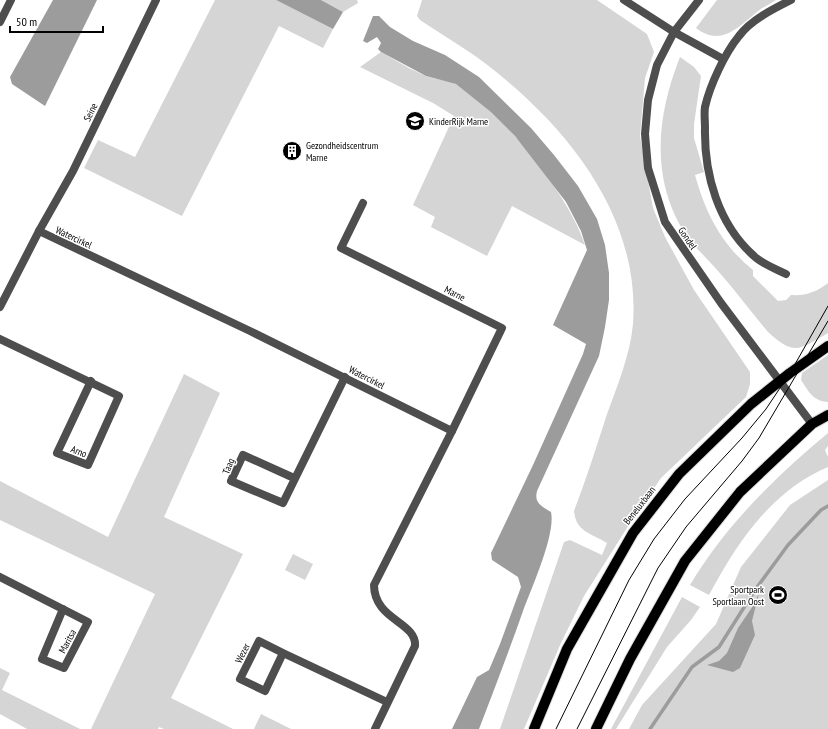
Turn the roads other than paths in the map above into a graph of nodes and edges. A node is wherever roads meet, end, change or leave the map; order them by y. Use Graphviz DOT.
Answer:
graph roads {
  1 [pos="11,0"];
  2 [pos="156,0"];
  3 [pos="624,0"];
  4 [pos="698,0"];
  5 [pos="791,0"];
  6 [pos="0,22"];
  7 [pos="674,32"];
  8 [pos="723,59"];
  9 [pos="363,203"];
  10 [pos="39,231"];
  11 [pos="786,274"];
  12 [pos="0,307"];
  13 [pos="0,339"];
  14 [pos="828,346"];
  15 [pos="345,377"];
  16 [pos="91,381"];
  17 [pos="778,382"];
  18 [pos="828,415"];
  19 [pos="812,424"];
  20 [pos="452,431"];
  21 [pos="294,478"];
  22 [pos="0,577"];
  23 [pos="63,609"];
  24 [pos="284,653"];
  25 [pos="387,702"];
  26 [pos="375,729"];
  27 [pos="534,729"];
  28 [pos="596,729"];
  1 -- 6 [label="street"];
  2 -- 10 [label="street, Seine"];
  3 -- 7 [label="street"];
  4 -- 7 [label="street, Gondel"];
  5 -- 8 [label="street"];
  7 -- 8 [label="street"];
  7 -- 17 [label="street, Gondel"];
  8 -- 11 [label="street"];
  9 -- 20 [label="street, Marne"];
  10 -- 12 [label="street"];
  10 -- 15 [label="street, Watercirkel"];
  13 -- 16 [label="street, Arno"];
  14 -- 17 [label="main road, Beneluxbaan"];
  15 -- 20 [label="street, Watercirkel"];
  15 -- 21 [label="street, Taag"];
  16 -- 16 [label="street, Arno"];
  17 -- 19 [label="street, Gondel"];
  17 -- 27 [label="main road, Beneluxbaan"];
  18 -- 19 [label="main road"];
  19 -- 28 [label="main road"];
  20 -- 25 [label="street"];
  21 -- 21 [label="street, Taag"];
  22 -- 23 [label="street, Maritsa"];
  23 -- 23 [label="street, Maritsa"];
  24 -- 24 [label="street, Wezer"];
  24 -- 25 [label="street, Wezer"];
  25 -- 26 [label="street"];
}
